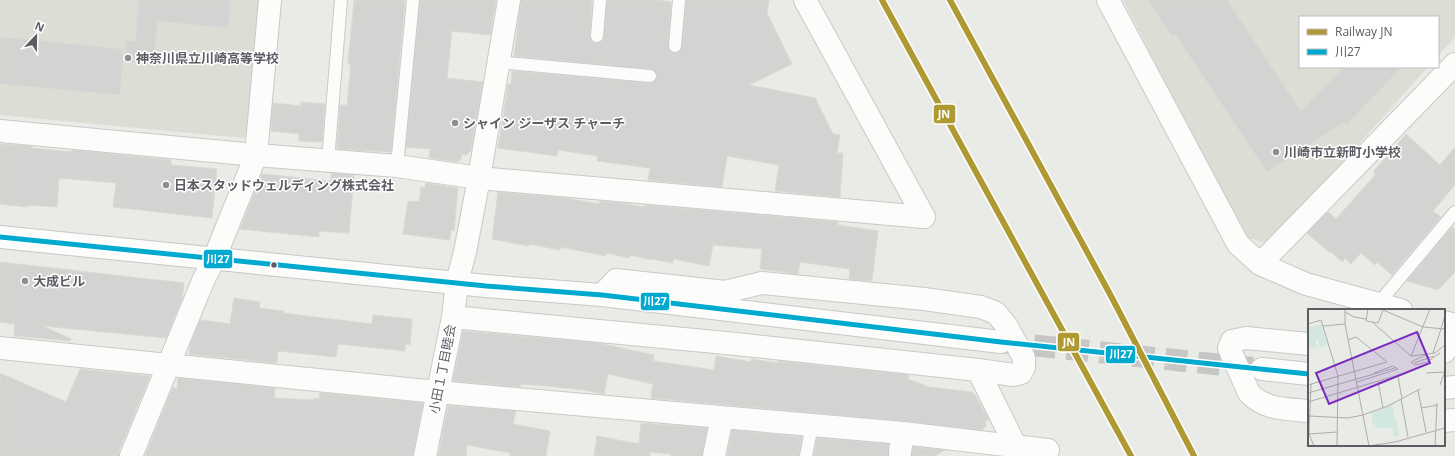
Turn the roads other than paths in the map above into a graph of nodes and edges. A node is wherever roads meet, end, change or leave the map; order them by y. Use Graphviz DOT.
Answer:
graph roads {
  1 [pos="270,0"];
  2 [pos="341,0"];
  3 [pos="413,0"];
  4 [pos="509,0"];
  5 [pos="600,0"];
  6 [pos="679,0"];
  7 [pos="805,0"];
  8 [pos="1108,0"];
  9 [pos="597,36"];
  10 [pos="675,46"];
  11 [pos="498,62"];
  12 [pos="1455,65"];
  13 [pos="650,76"];
  14 [pos="0,130"];
  15 [pos="256,155"];
  16 [pos="328,161"];
  17 [pos="397,166"];
  18 [pos="479,178"];
  19 [pos="1455,212"];
  20 [pos="0,237"];
  21 [pos="214,259"];
  22 [pos="1260,264"];
  23 [pos="457,282"];
  24 [pos="602,295"];
  25 [pos="1378,304"];
  26 [pos="1397,309"];
  27 [pos="452,317"];
  28 [pos="1445,322"];
  29 [pos="1455,325"];
  30 [pos="1455,338"];
  31 [pos="1001,342"];
  32 [pos="1308,344"];
  33 [pos="0,348"];
  34 [pos="1445,351"];
  35 [pos="169,364"];
  36 [pos="1262,369"];
  37 [pos="978,370"];
  38 [pos="1308,374"];
  39 [pos="1455,387"];
  40 [pos="1445,388"];
  41 [pos="438,392"];
  42 [pos="1308,411"];
  43 [pos="722,417"];
  44 [pos="1455,420"];
  45 [pos="1445,421"];
  46 [pos="812,425"];
  47 [pos="900,447"];
  48 [pos="1016,447"];
  49 [pos="992,450"];
  50 [pos="1048,450"];
  51 [pos="131,456"];
  52 [pos="425,456"];
  53 [pos="714,456"];
  54 [pos="806,456"];
  1 -- 15 [label="street"];
  2 -- 16 [label="lane"];
  3 -- 17 [label="lane"];
  4 -- 11 [label="street, 小田１丁目睦会"];
  5 -- 9 [label="lane"];
  6 -- 10 [label="lane"];
  7 -- 18 [label="street"];
  8 -- 22 [label="street"];
  11 -- 13 [label="lane"];
  11 -- 18 [label="street, 小田１丁目睦会"];
  12 -- 22 [label="street"];
  14 -- 15 [label="street"];
  15 -- 16 [label="street"];
  15 -- 21 [label="street"];
  16 -- 17 [label="street"];
  17 -- 18 [label="street"];
  18 -- 23 [label="street, 小田１丁目睦会"];
  19 -- 25 [label="lane"];
  20 -- 21 [label="street"];
  21 -- 23 [label="street"];
  21 -- 35 [label="street"];
  22 -- 25 [label="street"];
  23 -- 24 [label="street"];
  23 -- 27 [label="street, 小田１丁目睦会"];
  24 -- 31 [label="street"];
  24 -- 37 [label="street"];
  25 -- 26 [label="street"];
  27 -- 37 [label="street"];
  27 -- 41 [label="street, 小田１丁目睦会"];
  28 -- 29 [label="street"];
  30 -- 34 [label="street"];
  32 -- 42 [label="street"];
  33 -- 35 [label="street"];
  35 -- 41 [label="street"];
  35 -- 51 [label="street"];
  36 -- 38 [label="street"];
  37 -- 48 [label="street"];
  39 -- 40 [label="street"];
  41 -- 43 [label="street"];
  41 -- 52 [label="street, 小田１丁目睦会"];
  43 -- 46 [label="street"];
  43 -- 53 [label="street"];
  44 -- 45 [label="street"];
  46 -- 47 [label="street"];
  46 -- 54 [label="lane"];
  47 -- 49 [label="street"];
  48 -- 49 [label="street"];
  48 -- 50 [label="street"];
}
